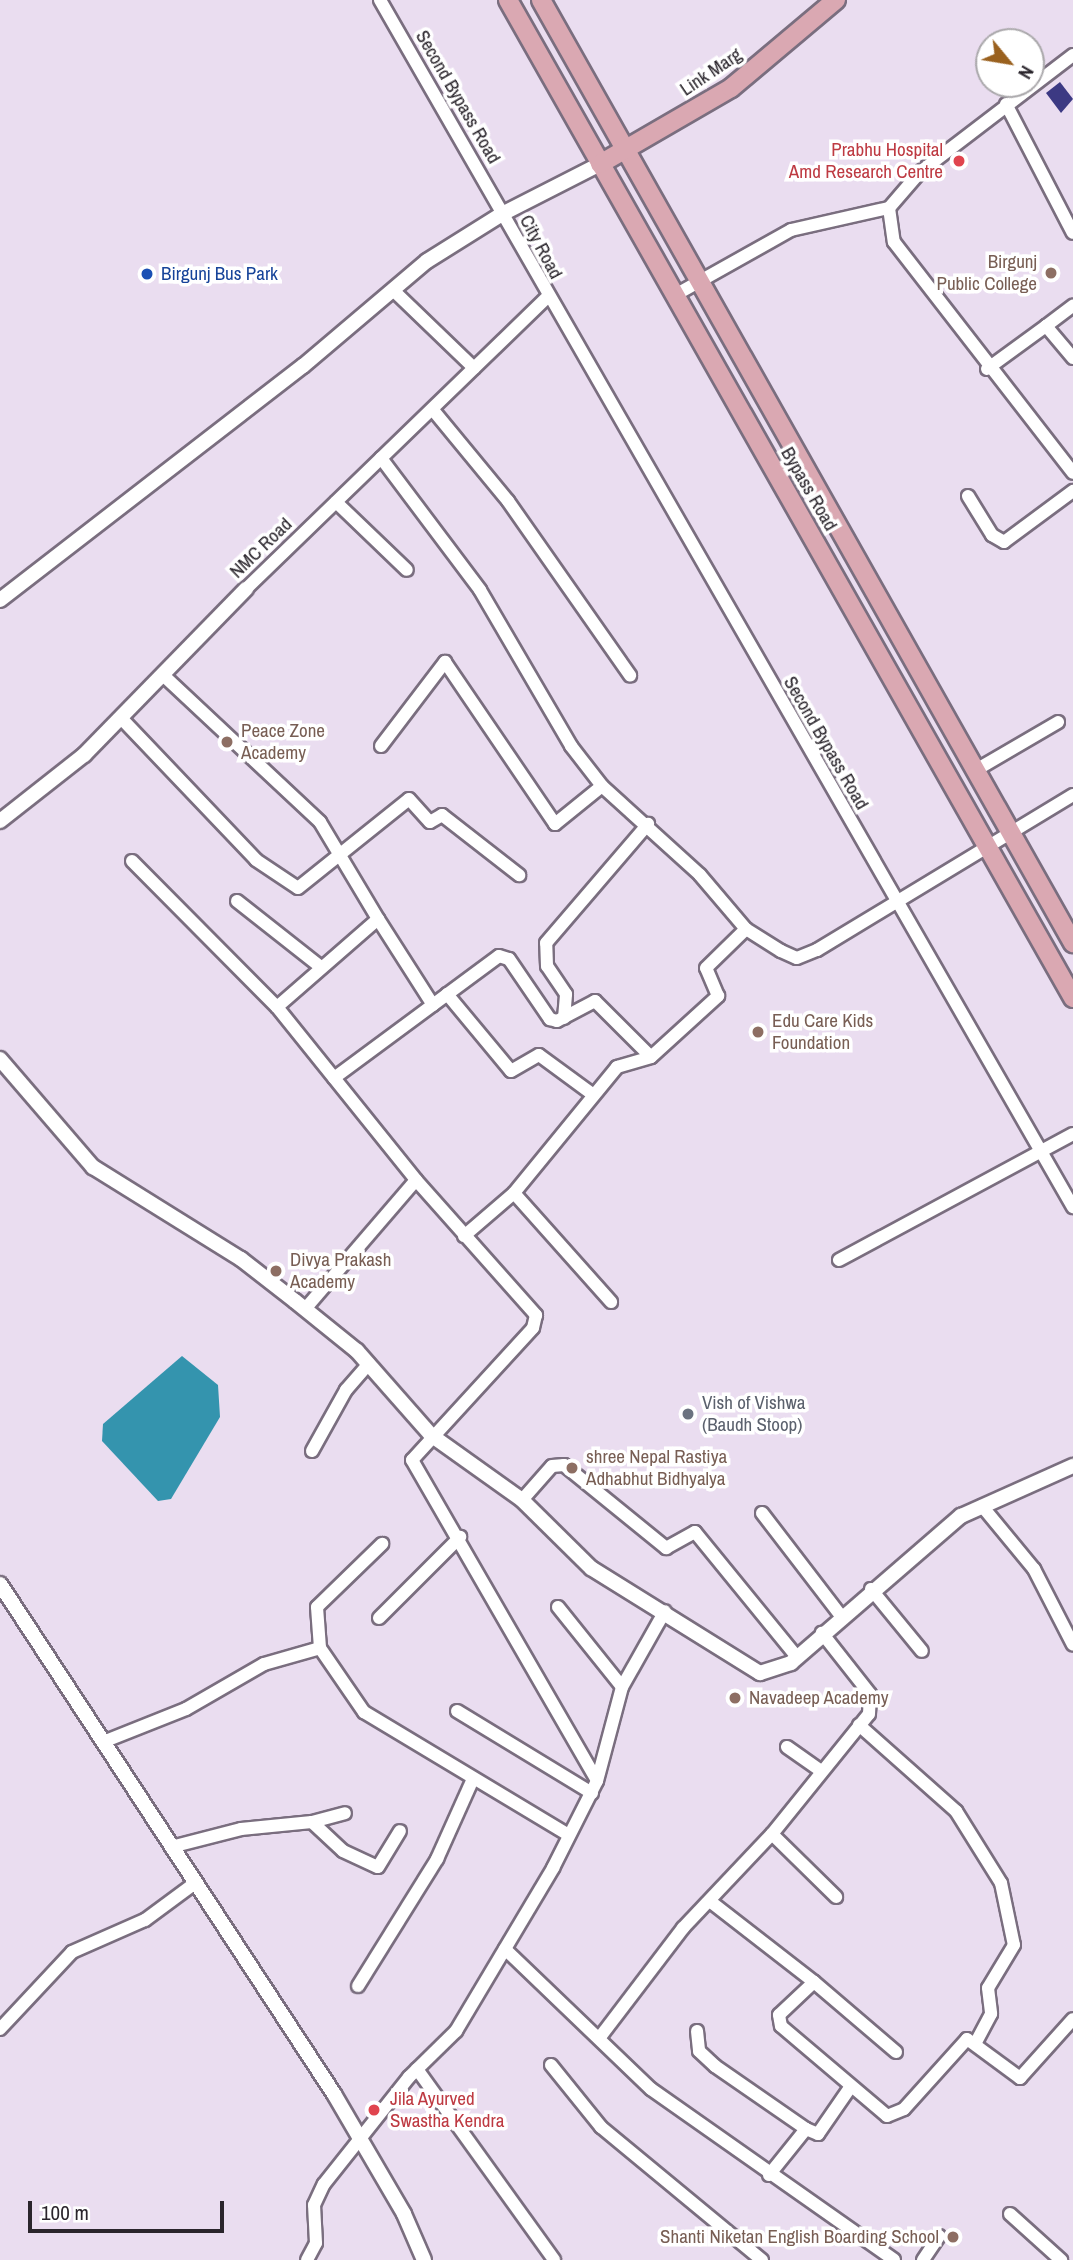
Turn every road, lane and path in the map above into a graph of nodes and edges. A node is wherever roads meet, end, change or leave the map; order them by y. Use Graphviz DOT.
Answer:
graph roads {
  1 [pos="380,0"];
  2 [pos="508,0"];
  3 [pos="541,0"];
  4 [pos="836,0"];
  5 [pos="1073,55"];
  6 [pos="1006,104"];
  7 [pos="624,149"];
  8 [pos="600,164"];
  9 [pos="889,208"];
  10 [pos="502,214"];
  11 [pos="1073,233"];
  12 [pos="699,281"];
  13 [pos="394,291"];
  14 [pos="677,295"];
  15 [pos="546,298"];
  16 [pos="1073,306"];
  17 [pos="1046,326"];
  18 [pos="1073,358"];
  19 [pos="474,369"];
  20 [pos="987,369"];
  21 [pos="433,410"];
  22 [pos="381,458"];
  23 [pos="1073,473"];
  24 [pos="1073,491"];
  25 [pos="968,496"];
  26 [pos="336,502"];
  27 [pos="407,570"];
  28 [pos="246,589"];
  29 [pos="0,600"];
  30 [pos="163,675"];
  31 [pos="630,675"];
  32 [pos="121,718"];
  33 [pos="1058,722"];
  34 [pos="381,746"];
  35 [pos="976,770"];
  36 [pos="602,786"];
  37 [pos="1073,795"];
  38 [pos="0,821"];
  39 [pos="648,824"];
  40 [pos="1011,833"];
  41 [pos="988,845"];
  42 [pos="341,851"];
  43 [pos="132,861"];
  44 [pos="519,875"];
  45 [pos="237,901"];
  46 [pos="896,901"];
  47 [pos="378,919"];
  48 [pos="746,929"];
  49 [pos="1073,943"];
  50 [pos="321,967"];
  51 [pos="447,994"];
  52 [pos="1073,998"];
  53 [pos="433,1005"];
  54 [pos="277,1007"];
  55 [pos="564,1018"];
  56 [pos="651,1057"];
  57 [pos="0,1059"];
  58 [pos="334,1078"];
  59 [pos="591,1093"];
  60 [pos="1073,1134"];
  61 [pos="1041,1151"];
  62 [pos="416,1180"];
  63 [pos="514,1193"];
  64 [pos="1073,1207"];
  65 [pos="464,1237"];
  66 [pos="839,1260"];
  67 [pos="611,1302"];
  68 [pos="305,1309"];
  69 [pos="369,1364"];
  70 [pos="431,1434"];
  71 [pos="312,1451"];
  72 [pos="1073,1466"];
  73 [pos="522,1500"];
  74 [pos="982,1506"];
  75 [pos="762,1513"];
  76 [pos="460,1537"];
  77 [pos="382,1544"];
  78 [pos="0,1584"];
  79 [pos="871,1590"];
  80 [pos="558,1607"];
  81 [pos="665,1611"];
  82 [pos="841,1616"];
  83 [pos="379,1618"];
  84 [pos="822,1633"];
  85 [pos="1073,1645"];
  86 [pos="320,1648"];
  87 [pos="922,1651"];
  88 [pos="797,1657"];
  89 [pos="622,1687"];
  90 [pos="457,1711"];
  91 [pos="859,1725"];
  92 [pos="103,1742"];
  93 [pos="787,1747"];
  94 [pos="821,1771"];
  95 [pos="473,1779"];
  96 [pos="595,1787"];
  97 [pos="345,1813"];
  98 [pos="313,1822"];
  99 [pos="400,1831"];
  100 [pos="772,1834"];
  101 [pos="569,1835"];
  102 [pos="172,1847"];
  103 [pos="195,1883"];
  104 [pos="836,1897"];
  105 [pos="711,1902"];
  106 [pos="505,1949"];
  107 [pos="814,1982"];
  108 [pos="358,1986"];
  109 [pos="1073,2019"];
  110 [pos="0,2029"];
  111 [pos="697,2031"];
  112 [pos="600,2037"];
  113 [pos="975,2042"];
  114 [pos="896,2052"];
  115 [pos="551,2064"];
  116 [pos="417,2069"];
  117 [pos="849,2089"];
  118 [pos="806,2129"];
  119 [pos="359,2136"];
  120 [pos="769,2175"];
  121 [pos="1010,2214"];
  122 [pos="939,2236"];
  123 [pos="307,2260"];
  124 [pos="424,2260"];
  125 [pos="554,2260"];
  126 [pos="762,2260"];
  127 [pos="894,2260"];
  128 [pos="923,2260"];
  129 [pos="1061,2260"];
  1 -- 10 [label="street, Second Bypass Road"];
  2 -- 8 [label="main road, Bypass Road"];
  3 -- 7 [label="main road, Bypass Road"];
  4 -- 7 [label="main road, Link Marg"];
  5 -- 6 [label="street"];
  6 -- 9 [label="street"];
  6 -- 11 [label="street"];
  7 -- 8 [label="main road, Link Marg"];
  7 -- 12 [label="main road, Bypass Road"];
  8 -- 10 [label="street"];
  8 -- 14 [label="main road, Bypass Road"];
  9 -- 12 [label="street"];
  9 -- 20 [label="street"];
  10 -- 13 [label="street"];
  10 -- 15 [label="street, City Road"];
  12 -- 14 [label="street"];
  12 -- 35 [label="main road, Bypass Road"];
  13 -- 19 [label="street"];
  13 -- 29 [label="street"];
  14 -- 41 [label="main road, Bypass Road"];
  15 -- 19 [label="street, NMC Road"];
  15 -- 46 [label="street, Second Bypass Road"];
  16 -- 17 [label="street"];
  17 -- 18 [label="street"];
  17 -- 20 [label="street"];
  19 -- 21 [label="street, NMC Road"];
  20 -- 23 [label="street"];
  21 -- 22 [label="street, NMC Road"];
  21 -- 31 [label="street"];
  22 -- 26 [label="street, NMC Road"];
  22 -- 36 [label="street"];
  24 -- 25 [label="street"];
  26 -- 27 [label="street"];
  26 -- 28 [label="street, NMC Road"];
  28 -- 30 [label="street, NMC Road"];
  30 -- 32 [label="street, NMC Road"];
  30 -- 42 [label="street"];
  32 -- 38 [label="street, NMC Road"];
  32 -- 42 [label="street"];
  33 -- 35 [label="street"];
  34 -- 36 [label="street"];
  35 -- 40 [label="main road, Bypass Road"];
  36 -- 39 [label="street"];
  37 -- 40 [label="street"];
  39 -- 48 [label="street"];
  39 -- 55 [label="street"];
  40 -- 41 [label="street"];
  40 -- 49 [label="main road, Bypass Road"];
  41 -- 46 [label="street"];
  41 -- 52 [label="main road, Bypass Road"];
  42 -- 44 [label="street"];
  42 -- 47 [label="street"];
  43 -- 54 [label="street"];
  45 -- 50 [label="street"];
  46 -- 48 [label="street"];
  46 -- 61 [label="street, Second Bypass Road"];
  47 -- 50 [label="street"];
  47 -- 53 [label="street"];
  48 -- 56 [label="street"];
  50 -- 54 [label="street"];
  51 -- 53 [label="street"];
  51 -- 55 [label="street"];
  51 -- 59 [label="street"];
  53 -- 58 [label="street"];
  54 -- 58 [label="street"];
  55 -- 56 [label="street"];
  56 -- 59 [label="street"];
  57 -- 68 [label="street"];
  58 -- 62 [label="street"];
  59 -- 63 [label="street"];
  60 -- 61 [label="street"];
  61 -- 64 [label="street, Second Bypass Road"];
  61 -- 66 [label="street"];
  62 -- 65 [label="street"];
  62 -- 68 [label="street"];
  63 -- 65 [label="street"];
  63 -- 67 [label="street"];
  65 -- 70 [label="street"];
  68 -- 69 [label="street"];
  69 -- 70 [label="street"];
  69 -- 71 [label="street"];
  70 -- 73 [label="street"];
  70 -- 76 [label="street"];
  72 -- 74 [label="street"];
  73 -- 81 [label="street"];
  73 -- 88 [label="street"];
  74 -- 79 [label="street"];
  74 -- 85 [label="street"];
  75 -- 82 [label="street"];
  76 -- 83 [label="street"];
  76 -- 96 [label="street"];
  77 -- 86 [label="street"];
  78 -- 92 [label="street"];
  79 -- 82 [label="street"];
  79 -- 87 [label="street"];
  80 -- 89 [label="street"];
  81 -- 88 [label="street"];
  81 -- 89 [label="street"];
  82 -- 84 [label="street"];
  84 -- 88 [label="street"];
  84 -- 91 [label="street"];
  86 -- 92 [label="street"];
  86 -- 95 [label="street"];
  89 -- 96 [label="street"];
  90 -- 96 [label="street"];
  91 -- 94 [label="street"];
  91 -- 113 [label="street"];
  92 -- 102 [label="street"];
  93 -- 94 [label="street"];
  94 -- 100 [label="street"];
  95 -- 101 [label="street"];
  95 -- 108 [label="street"];
  96 -- 101 [label="street"];
  97 -- 98 [label="street"];
  98 -- 99 [label="street"];
  98 -- 102 [label="street"];
  100 -- 104 [label="street"];
  100 -- 105 [label="street"];
  101 -- 106 [label="street"];
  102 -- 103 [label="street"];
  103 -- 110 [label="street"];
  103 -- 119 [label="street"];
  105 -- 107 [label="street"];
  105 -- 112 [label="street"];
  106 -- 112 [label="street"];
  106 -- 116 [label="street"];
  107 -- 114 [label="street"];
  107 -- 117 [label="street"];
  109 -- 113 [label="street"];
  111 -- 118 [label="street"];
  112 -- 120 [label="street"];
  113 -- 117 [label="street"];
  115 -- 126 [label="street"];
  116 -- 119 [label="street"];
  116 -- 125 [label="street"];
  117 -- 118 [label="street"];
  118 -- 120 [label="street"];
  119 -- 123 [label="street"];
  119 -- 124 [label="street"];
  120 -- 127 [label="street"];
  121 -- 129 [label="street"];
  122 -- 128 [label="street"];
}
